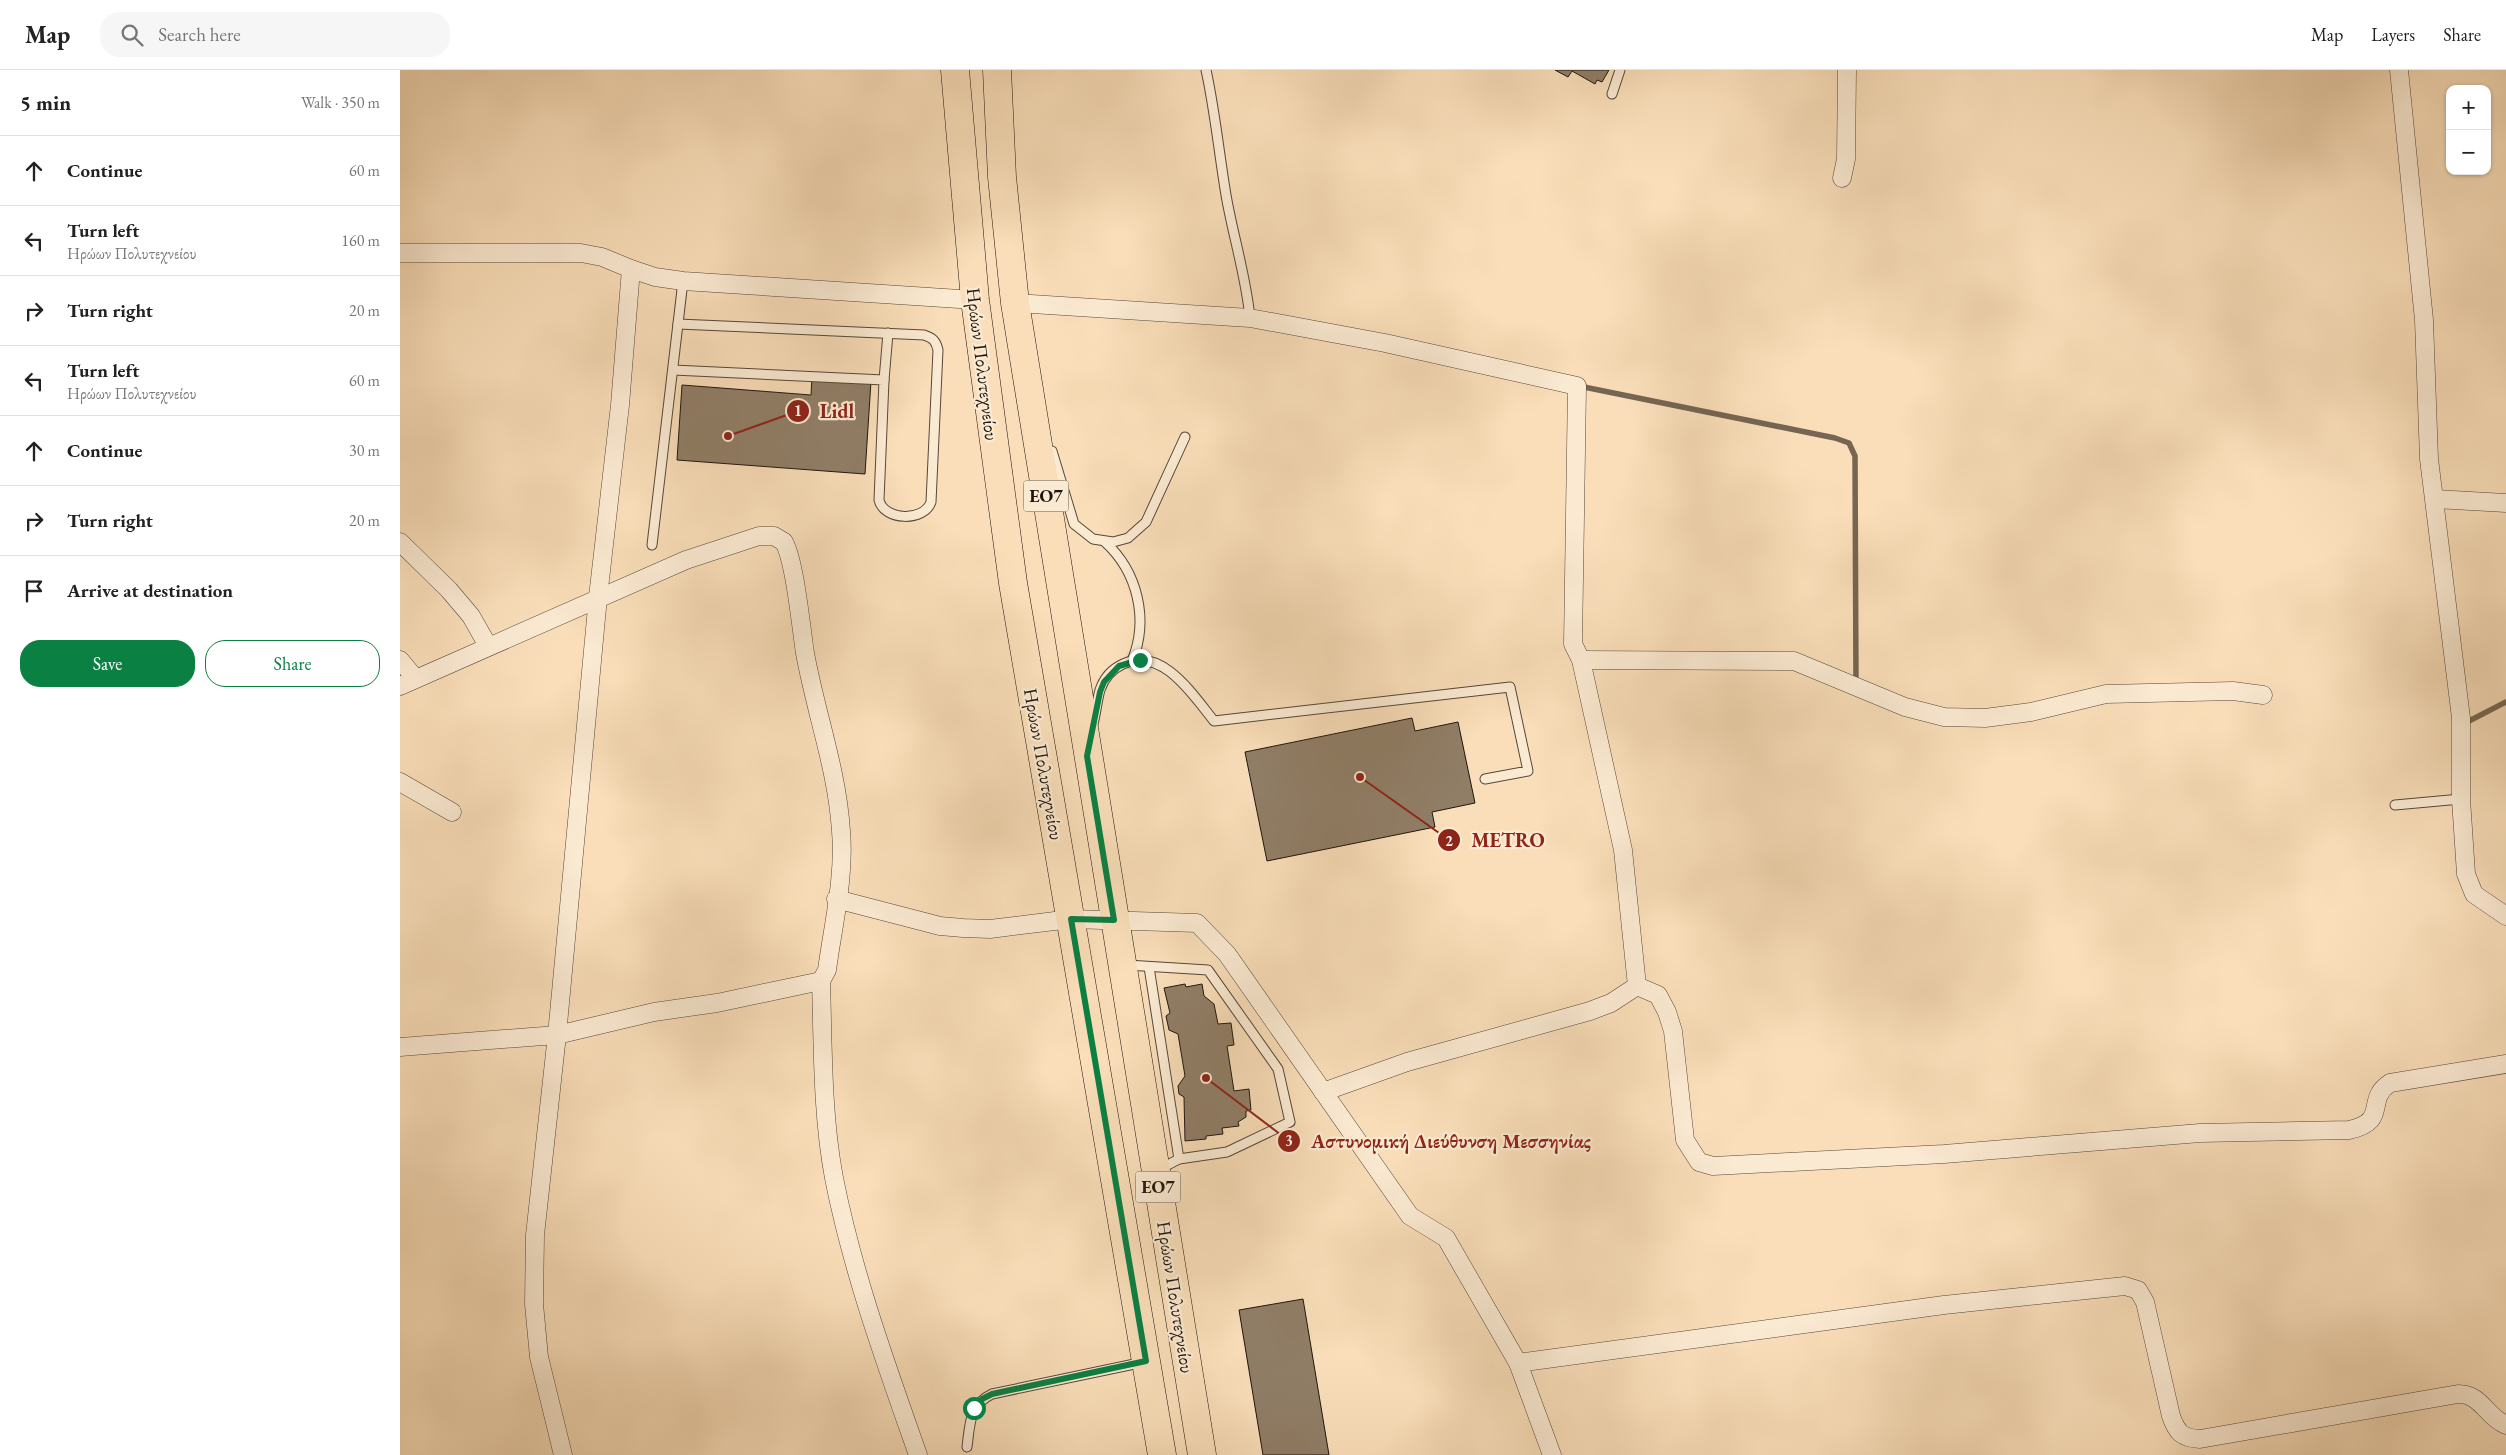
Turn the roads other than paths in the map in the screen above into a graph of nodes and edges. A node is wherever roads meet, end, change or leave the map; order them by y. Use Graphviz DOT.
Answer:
graph roads {
  1 [pos="955,70"];
  2 [pos="997,70"];
  3 [pos="1206,70"];
  4 [pos="1620,70"];
  5 [pos="1847,70"];
  6 [pos="2399,70"];
  7 [pos="1612,94"];
  8 [pos="1842,178"];
  9 [pos="400,253"];
  10 [pos="631,269"];
  11 [pos="683,281"];
  12 [pos="975,300"];
  13 [pos="1015,303"];
  14 [pos="1250,318"];
  15 [pos="678,324"];
  16 [pos="888,333"];
  17 [pos="1021,344"];
  18 [pos="673,370"];
  19 [pos="884,380"];
  20 [pos="1045,428"];
  21 [pos="1186,437"];
  22 [pos="1048,438"];
  23 [pos="2435,498"];
  24 [pos="2506,503"];
  25 [pos="400,542"];
  26 [pos="1105,542"];
  27 [pos="652,545"];
  28 [pos="598,597"];
  29 [pos="488,646"];
  30 [pos="400,660"];
  31 [pos="1581,660"];
  32 [pos="1132,661"];
  33 [pos="408,682"];
  34 [pos="2263,695"];
  35 [pos="1087,756"];
  36 [pos="1486,779"];
  37 [pos="400,782"];
  38 [pos="2462,798"];
  39 [pos="2395,805"];
  40 [pos="452,812"];
  41 [pos="836,899"];
  42 [pos="2506,916"];
  43 [pos="1071,919"];
  44 [pos="1114,920"];
  45 [pos="1121,964"];
  46 [pos="1149,967"];
  47 [pos="821,981"];
  48 [pos="1637,986"];
  49 [pos="557,1035"];
  50 [pos="400,1046"];
  51 [pos="2506,1064"];
  52 [pos="1323,1092"];
  53 [pos="1167,1165"];
  54 [pos="1146,1361"];
  55 [pos="1518,1363"];
  56 [pos="2506,1425"];
  57 [pos="968,1447"];
  58 [pos="563,1455"];
  59 [pos="918,1455"];
  60 [pos="1162,1455"];
  61 [pos="1202,1455"];
  62 [pos="1552,1455"];
  1 -- 12 [label="main road, Ηρώων Πολυτεχνείου / ΕΟ7"];
  2 -- 13 [label="main road, Ηρώων Πολυτεχνείου / ΕΟ7"];
  3 -- 14 [label="lane"];
  4 -- 7 [label="lane"];
  5 -- 8 [label="street"];
  6 -- 23 [label="street"];
  9 -- 10 [label="street"];
  10 -- 11 [label="street"];
  10 -- 28 [label="street"];
  11 -- 12 [label="street"];
  11 -- 15 [label="lane"];
  12 -- 43 [label="main road, Ηρώων Πολυτεχνείου / ΕΟ7"];
  13 -- 14 [label="street"];
  13 -- 17 [label="main road, Ηρώων Πολυτεχνείου / ΕΟ7"];
  14 -- 31 [label="street"];
  15 -- 16 [label="lane"];
  15 -- 18 [label="lane"];
  16 -- 19 [label="lane"];
  16 -- 19 [label="lane"];
  17 -- 20 [label="lane"];
  17 -- 35 [label="main road, Ηρώων Πολυτεχνείου / ΕΟ7"];
  18 -- 19 [label="lane"];
  18 -- 27 [label="lane"];
  21 -- 26 [label="lane"];
  22 -- 26 [label="lane"];
  23 -- 24 [label="street"];
  23 -- 38 [label="street"];
  25 -- 29 [label="street"];
  26 -- 32 [label="lane"];
  28 -- 29 [label="street"];
  28 -- 41 [label="street"];
  28 -- 49 [label="street"];
  29 -- 33 [label="street"];
  30 -- 33 [label="street"];
  31 -- 34 [label="street"];
  31 -- 48 [label="street"];
  32 -- 35 [label="lane"];
  32 -- 36 [label="lane"];
  35 -- 44 [label="main road, Ηρώων Πολυτεχνείου / ΕΟ7"];
  37 -- 40 [label="street"];
  38 -- 39 [label="lane"];
  38 -- 42 [label="street"];
  41 -- 43 [label="street"];
  41 -- 47 [label="street"];
  43 -- 44 [label="street"];
  43 -- 54 [label="main road, Ηρώων Πολυτεχνείου / ΕΟ7"];
  44 -- 45 [label="main road, Ηρώων Πολυτεχνείου / ΕΟ7"];
  44 -- 52 [label="street"];
  45 -- 46 [label="lane"];
  45 -- 53 [label="main road, Ηρώων Πολυτεχνείου / ΕΟ7"];
  46 -- 53 [label="lane"];
  46 -- 53 [label="lane"];
  47 -- 49 [label="street"];
  47 -- 59 [label="street"];
  48 -- 51 [label="street"];
  48 -- 52 [label="street"];
  49 -- 50 [label="street"];
  49 -- 58 [label="street"];
  52 -- 55 [label="street"];
  53 -- 61 [label="main road, Ηρώων Πολυτεχνείου / ΕΟ7"];
  54 -- 57 [label="lane"];
  54 -- 60 [label="main road, Ηρώων Πολυτεχνείου / ΕΟ7"];
  55 -- 56 [label="street"];
  55 -- 62 [label="street"];
}
